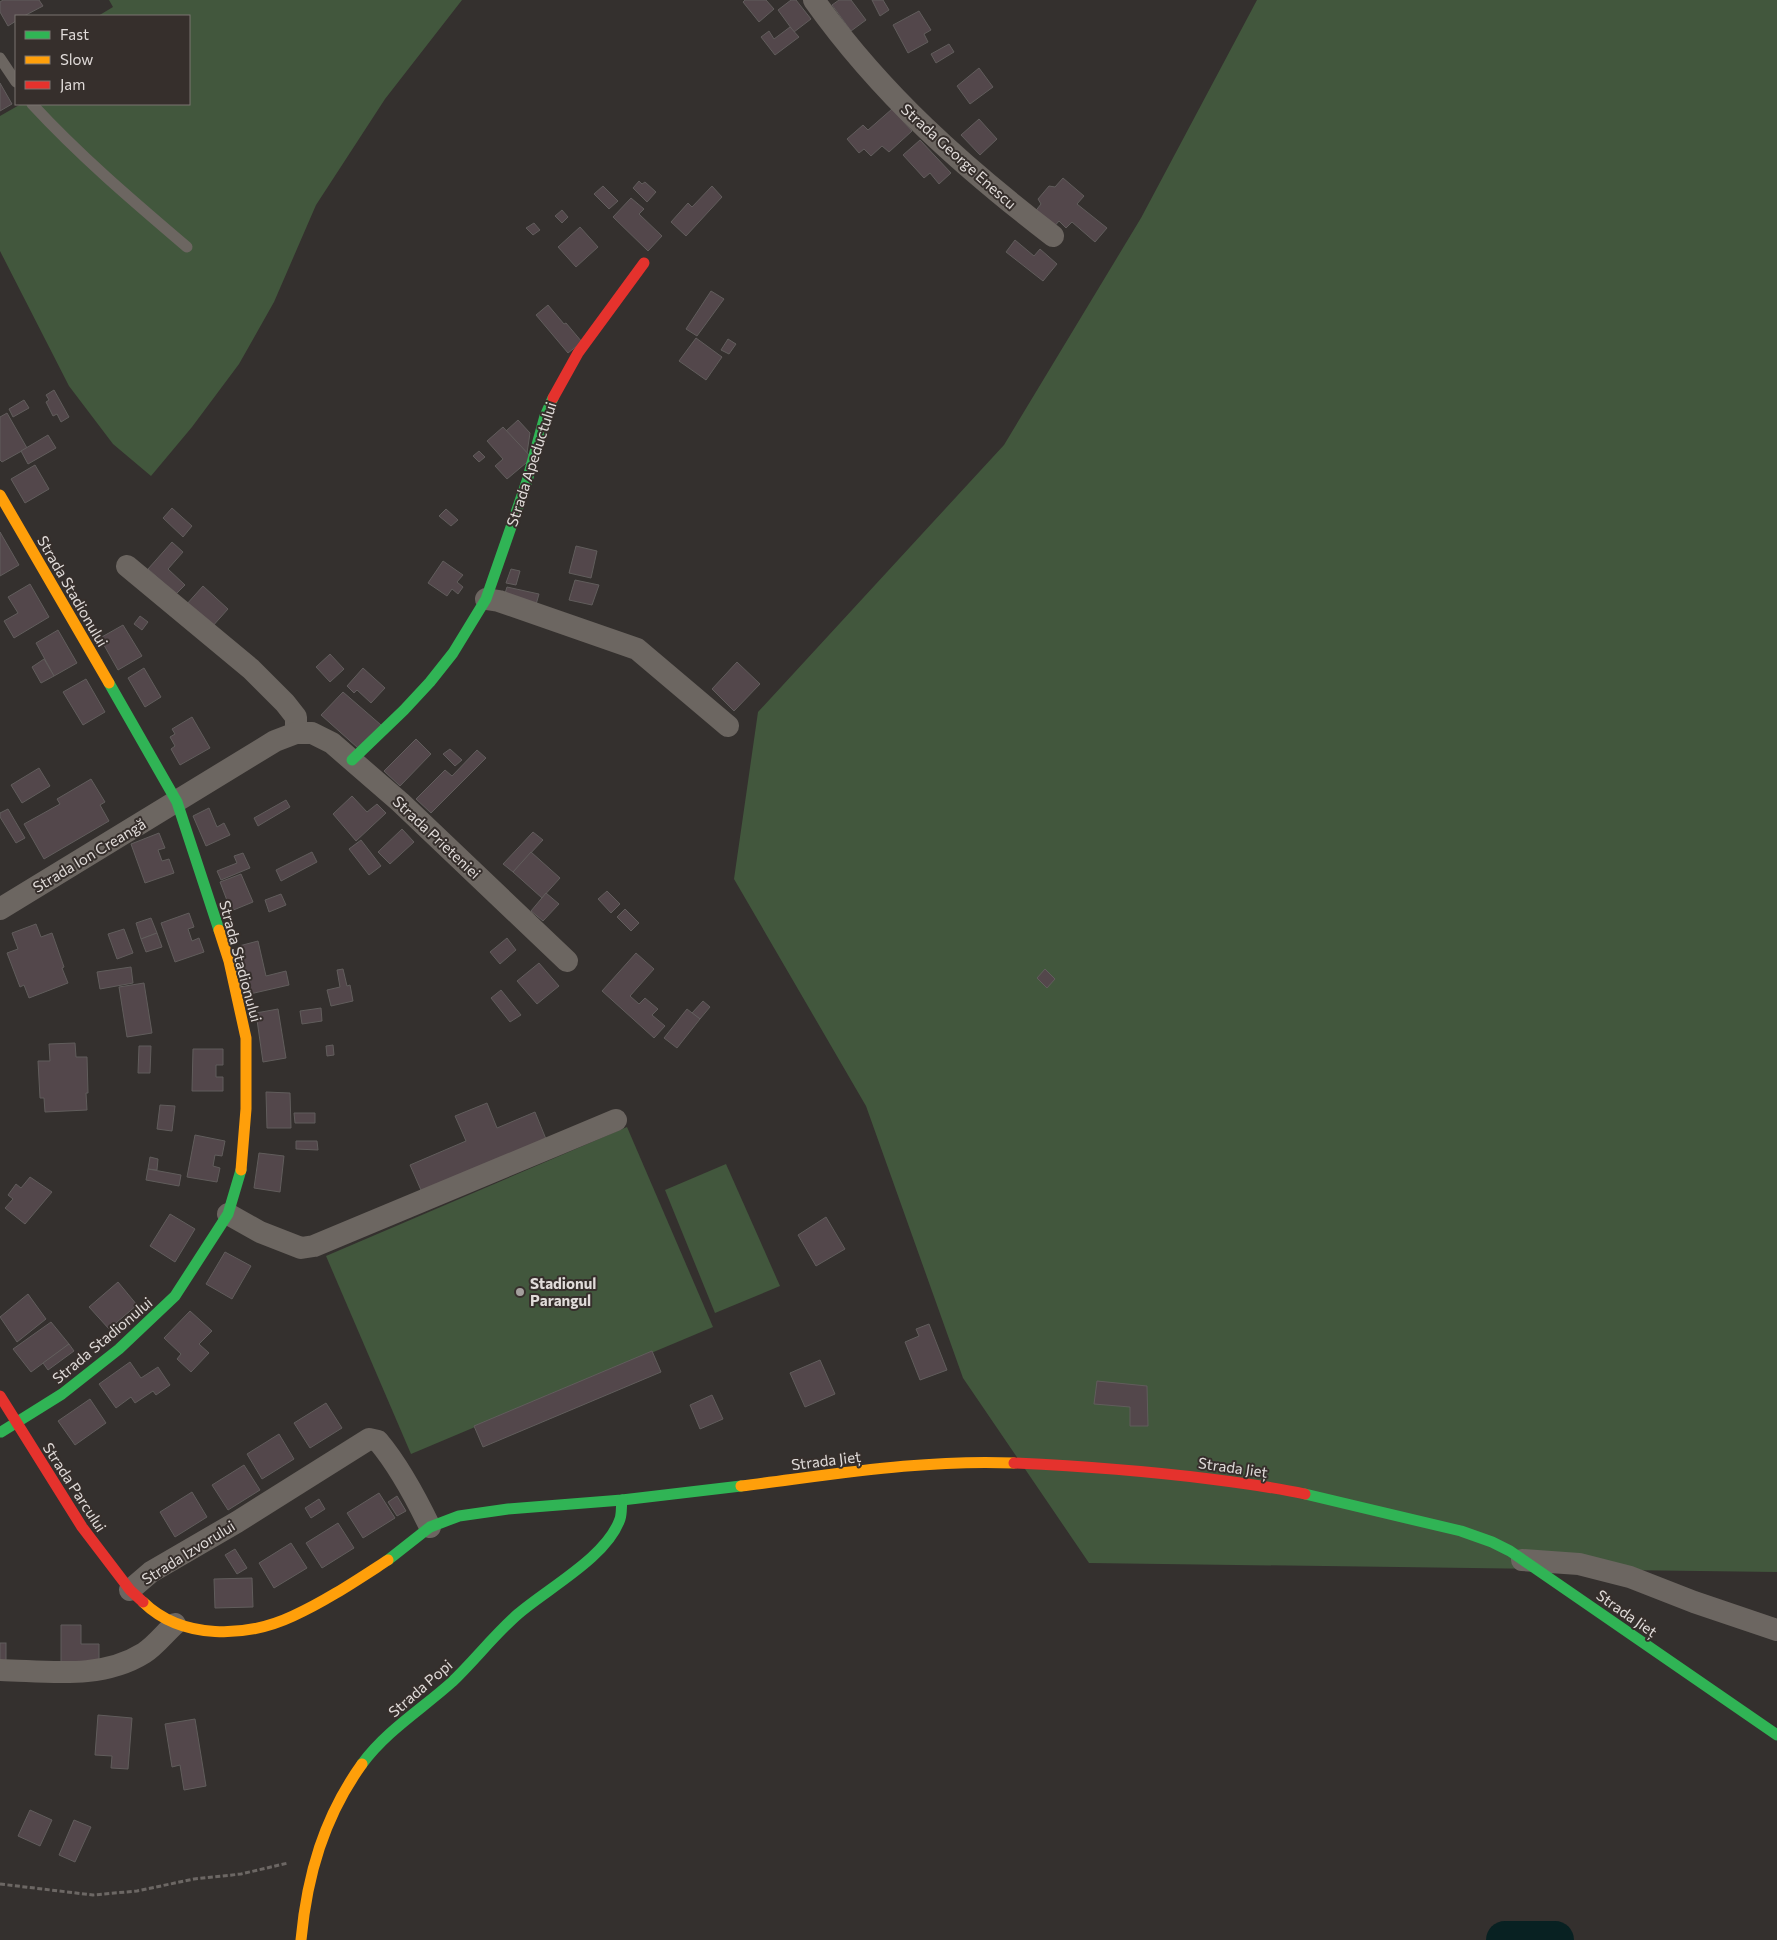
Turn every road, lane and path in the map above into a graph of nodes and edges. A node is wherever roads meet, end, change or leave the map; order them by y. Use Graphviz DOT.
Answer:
graph roads {
  1 [pos="814,0"];
  2 [pos="0,58"];
  3 [pos="15,80"];
  4 [pos="33,105"];
  5 [pos="1053,236"];
  6 [pos="187,247"];
  7 [pos="644,263"];
  8 [pos="0,495"];
  9 [pos="127,566"];
  10 [pos="486,599"];
  11 [pos="728,726"];
  12 [pos="296,733"];
  13 [pos="352,760"];
  14 [pos="178,802"];
  15 [pos="0,909"];
  16 [pos="567,961"];
  17 [pos="616,1120"];
  18 [pos="228,1214"];
  19 [pos="0,1396"];
  20 [pos="16,1423"];
  21 [pos="0,1432"];
  22 [pos="622,1500"];
  23 [pos="430,1527"];
  24 [pos="1522,1560"];
  25 [pos="130,1590"];
  26 [pos="175,1624"];
  27 [pos="1777,1630"];
  28 [pos="0,1670"];
  29 [pos="1777,1735"];
  30 [pos="314,1858"];
  31 [pos="0,1884"];
  32 [pos="301,1940"];
  1 -- 5 [label="street, Strada George Enescu"];
  2 -- 3 [label="lane"];
  4 -- 6 [label="lane"];
  7 -- 10 [label="street, Strada Apeductului"];
  8 -- 14 [label="street, Strada Stadionului"];
  9 -- 12 [label="street"];
  10 -- 11 [label="street"];
  10 -- 13 [label="street, Strada Apeductului"];
  12 -- 13 [label="street, Strada Prieteniei"];
  12 -- 14 [label="street"];
  13 -- 16 [label="street, Strada Prieteniei"];
  14 -- 15 [label="street, Strada Ion Creangă"];
  14 -- 18 [label="street, Strada Stadionului"];
  17 -- 18 [label="street"];
  18 -- 20 [label="street, Strada Stadionului"];
  19 -- 20 [label="street, Strada Parcului"];
  20 -- 21 [label="street, Strada Stadionului"];
  20 -- 25 [label="street, Strada Parcului"];
  22 -- 23 [label="street, Strada Izvorului"];
  22 -- 24 [label="street, Strada Jieț"];
  22 -- 30 [label="street, Strada Popi"];
  23 -- 25 [label="street, Strada Izvorului"];
  23 -- 26 [label="street, Strada Izvorului"];
  24 -- 27 [label="street"];
  24 -- 29 [label="street, Strada Jieț"];
  25 -- 26 [label="street, Strada Izvorului"];
  26 -- 28 [label="street"];
  30 -- 31 [label="path"];
  30 -- 32 [label="street, Strada Popi"];
}
